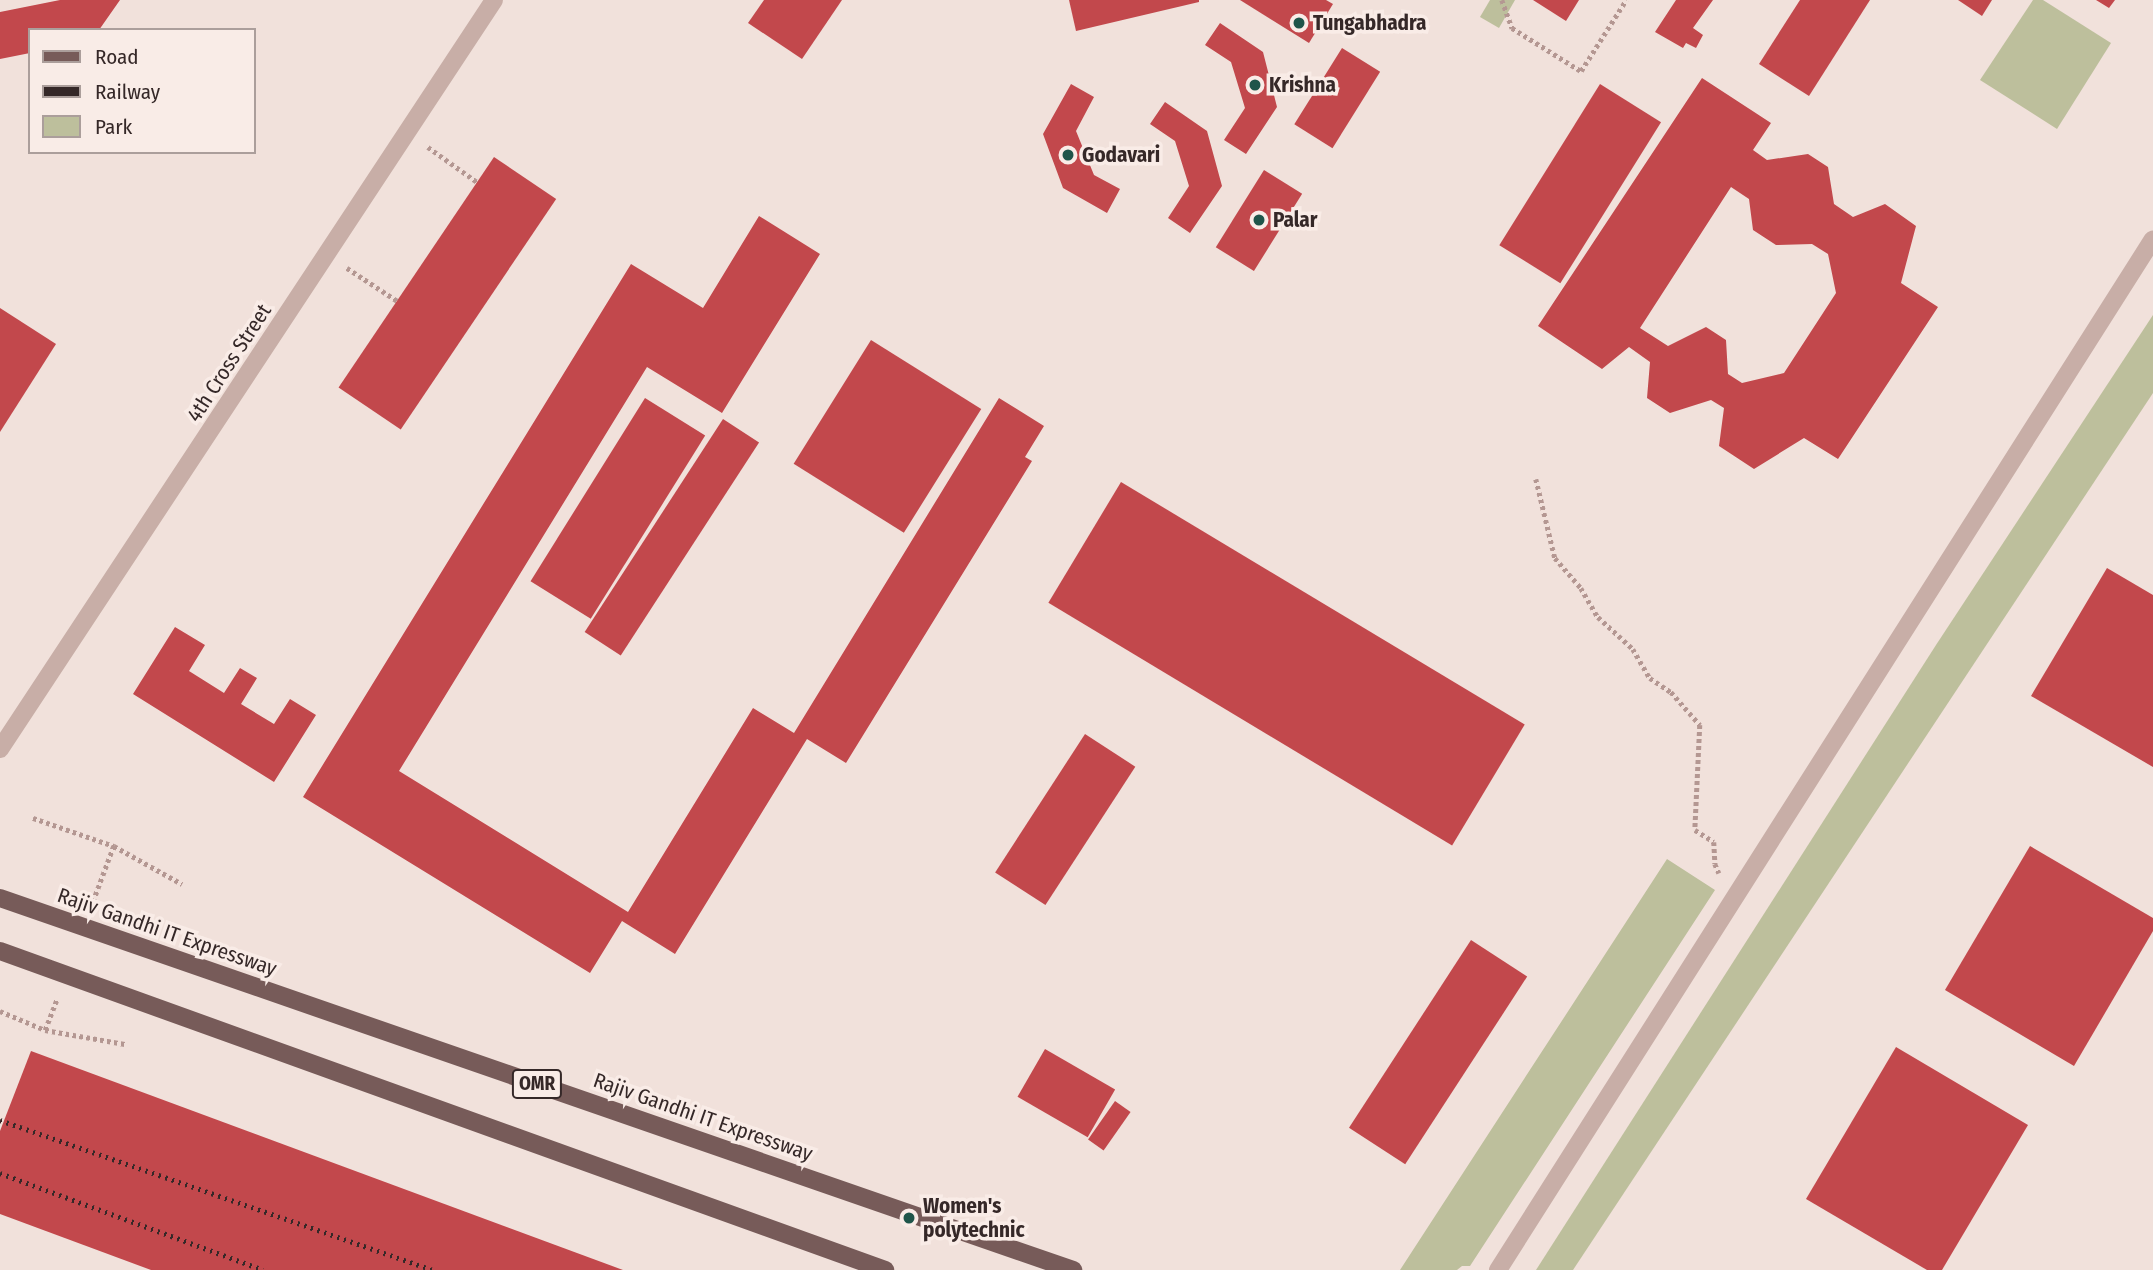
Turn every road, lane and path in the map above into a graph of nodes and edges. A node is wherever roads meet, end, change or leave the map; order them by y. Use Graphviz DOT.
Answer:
graph roads {
  1 [pos="494,0"];
  2 [pos="1502,0"];
  3 [pos="1626,0"];
  4 [pos="407,133"];
  5 [pos="477,182"];
  6 [pos="2153,239"];
  7 [pos="327,255"];
  8 [pos="398,302"];
  9 [pos="1536,479"];
  10 [pos="0,749"];
  11 [pos="114,846"];
  12 [pos="182,884"];
  13 [pos="1738,893"];
  14 [pos="0,898"];
  15 [pos="0,951"];
  16 [pos="45,1030"];
  17 [pos="125,1044"];
  18 [pos="885,1270"];
  19 [pos="1073,1270"];
  20 [pos="1498,1270"];
  1 -- 4 [label="street, 4th Cross Street"];
  2 -- 3 [label="path"];
  4 -- 5 [label="path"];
  4 -- 7 [label="street, 4th Cross Street"];
  6 -- 13 [label="street"];
  7 -- 8 [label="path"];
  7 -- 10 [label="street, 4th Cross Street"];
  9 -- 13 [label="path"];
  11 -- 12 [label="path"];
  13 -- 20 [label="street"];
  14 -- 19 [label="main road, Rajiv Gandhi IT Expressway / OMR"];
  15 -- 18 [label="main road"];
  16 -- 17 [label="path"];
}
